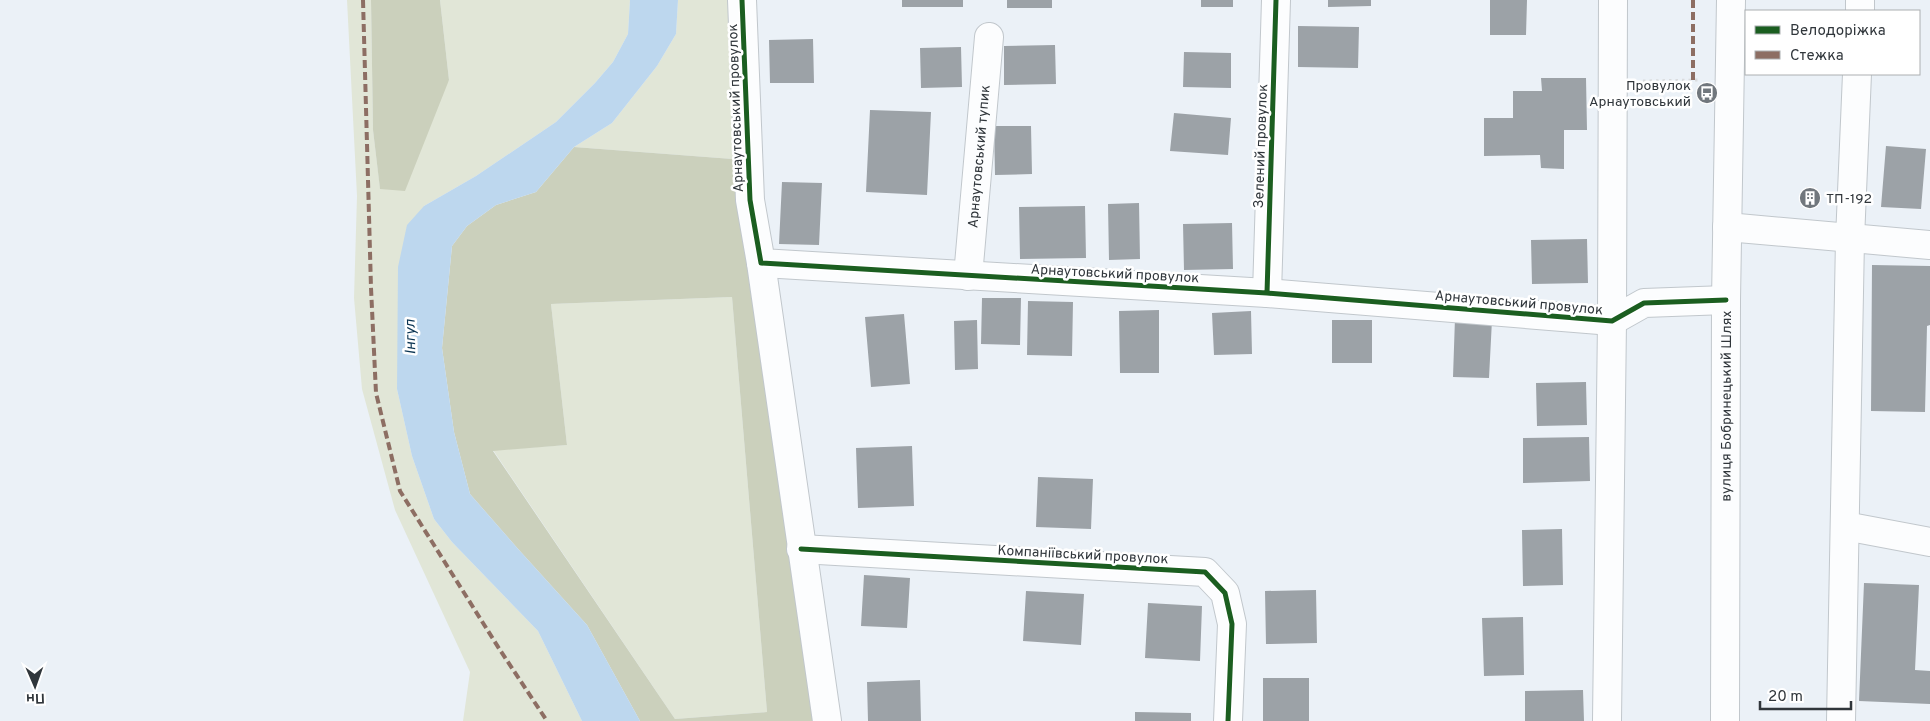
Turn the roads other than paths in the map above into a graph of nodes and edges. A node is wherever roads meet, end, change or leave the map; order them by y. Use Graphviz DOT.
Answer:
graph roads {
  1 [pos="742,0"];
  2 [pos="1276,0"];
  3 [pos="1613,0"];
  4 [pos="1731,0"];
  5 [pos="989,37"];
  6 [pos="1857,75"];
  7 [pos="1727,227"];
  8 [pos="1850,239"];
  9 [pos="1930,245"];
  10 [pos="761,263"];
  11 [pos="968,276"];
  12 [pos="1267,293"];
  13 [pos="1726,300"];
  14 [pos="1612,321"];
  15 [pos="1845,526"];
  16 [pos="1930,542"];
  17 [pos="801,549"];
  18 [pos="827,721"];
  19 [pos="1228,721"];
  20 [pos="1607,721"];
  21 [pos="1725,721"];
  22 [pos="1841,721"];
  1 -- 10 [label="street, Арнаутовський провулок"];
  2 -- 12 [label="street, Зелений провулок"];
  3 -- 14 [label="street"];
  4 -- 7 [label="street, вулиця Бобринецький Шлях"];
  5 -- 11 [label="street, Арнаутовський тупик"];
  6 -- 8 [label="street"];
  7 -- 8 [label="street"];
  7 -- 13 [label="street, вулиця Бобринецький Шлях"];
  8 -- 9 [label="street"];
  8 -- 15 [label="street"];
  10 -- 11 [label="street, Арнаутовський провулок"];
  10 -- 17 [label="street"];
  11 -- 12 [label="street, Арнаутовський провулок"];
  12 -- 14 [label="street, Арнаутовський провулок"];
  13 -- 14 [label="street, Арнаутовський провулок"];
  13 -- 21 [label="street, вулиця Бобринецький Шлях"];
  14 -- 20 [label="street"];
  15 -- 16 [label="street"];
  15 -- 22 [label="street"];
  17 -- 18 [label="street"];
  17 -- 19 [label="street, Компаніївський провулок"];
}
